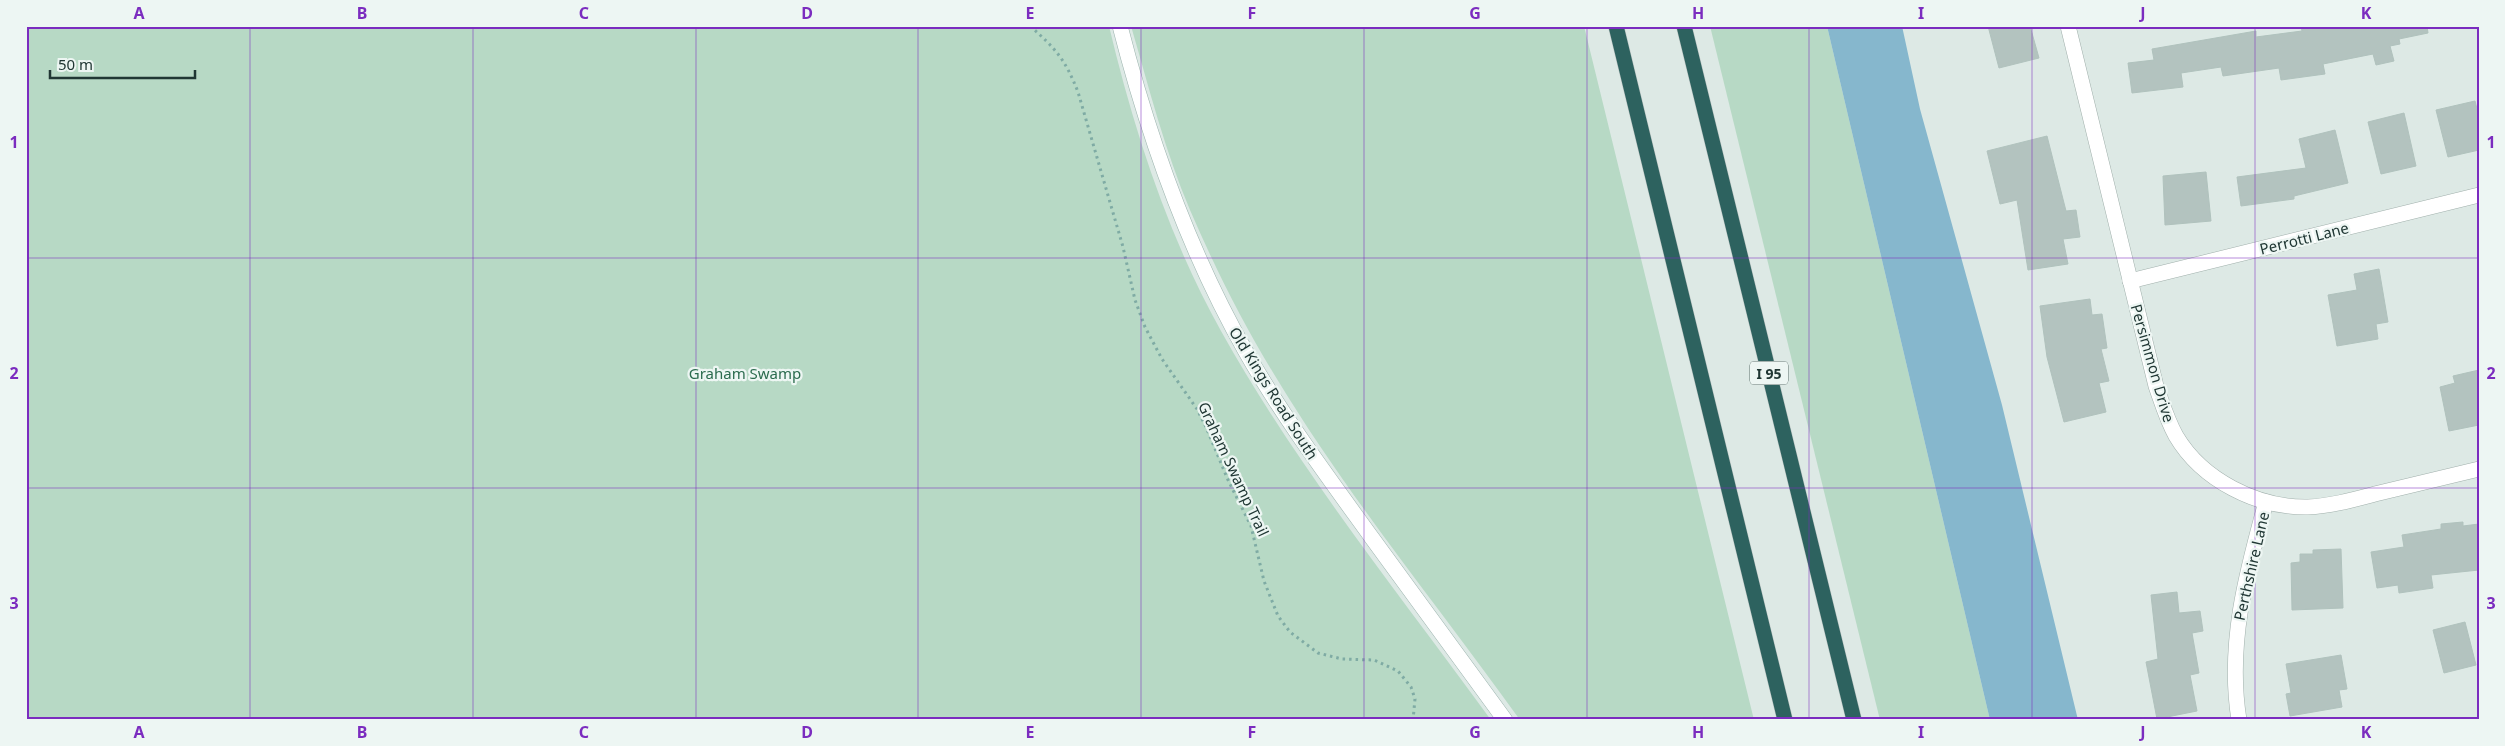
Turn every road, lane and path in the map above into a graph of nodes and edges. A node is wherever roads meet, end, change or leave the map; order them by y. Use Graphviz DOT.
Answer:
graph roads {
  1 [pos="1030,26"];
  2 [pos="1120,26"];
  3 [pos="1616,26"];
  4 [pos="1684,26"];
  5 [pos="2068,26"];
  6 [pos="2479,195"];
  7 [pos="2130,281"];
  8 [pos="2479,468"];
  9 [pos="2266,502"];
  10 [pos="1413,720"];
  11 [pos="1505,720"];
  12 [pos="1785,720"];
  13 [pos="1854,720"];
  14 [pos="2239,720"];
  1 -- 10 [label="path, Graham Swamp Trail"];
  2 -- 11 [label="street, Old Kings Road South"];
  3 -- 12 [label="highway"];
  4 -- 13 [label="highway, I 95"];
  5 -- 7 [label="street, Persimmon Drive"];
  6 -- 7 [label="street, Perrotti Lane"];
  7 -- 9 [label="street, Persimmon Drive"];
  8 -- 9 [label="street, Persimmon Drive"];
  9 -- 14 [label="street, Perthshire Lane"];
}
